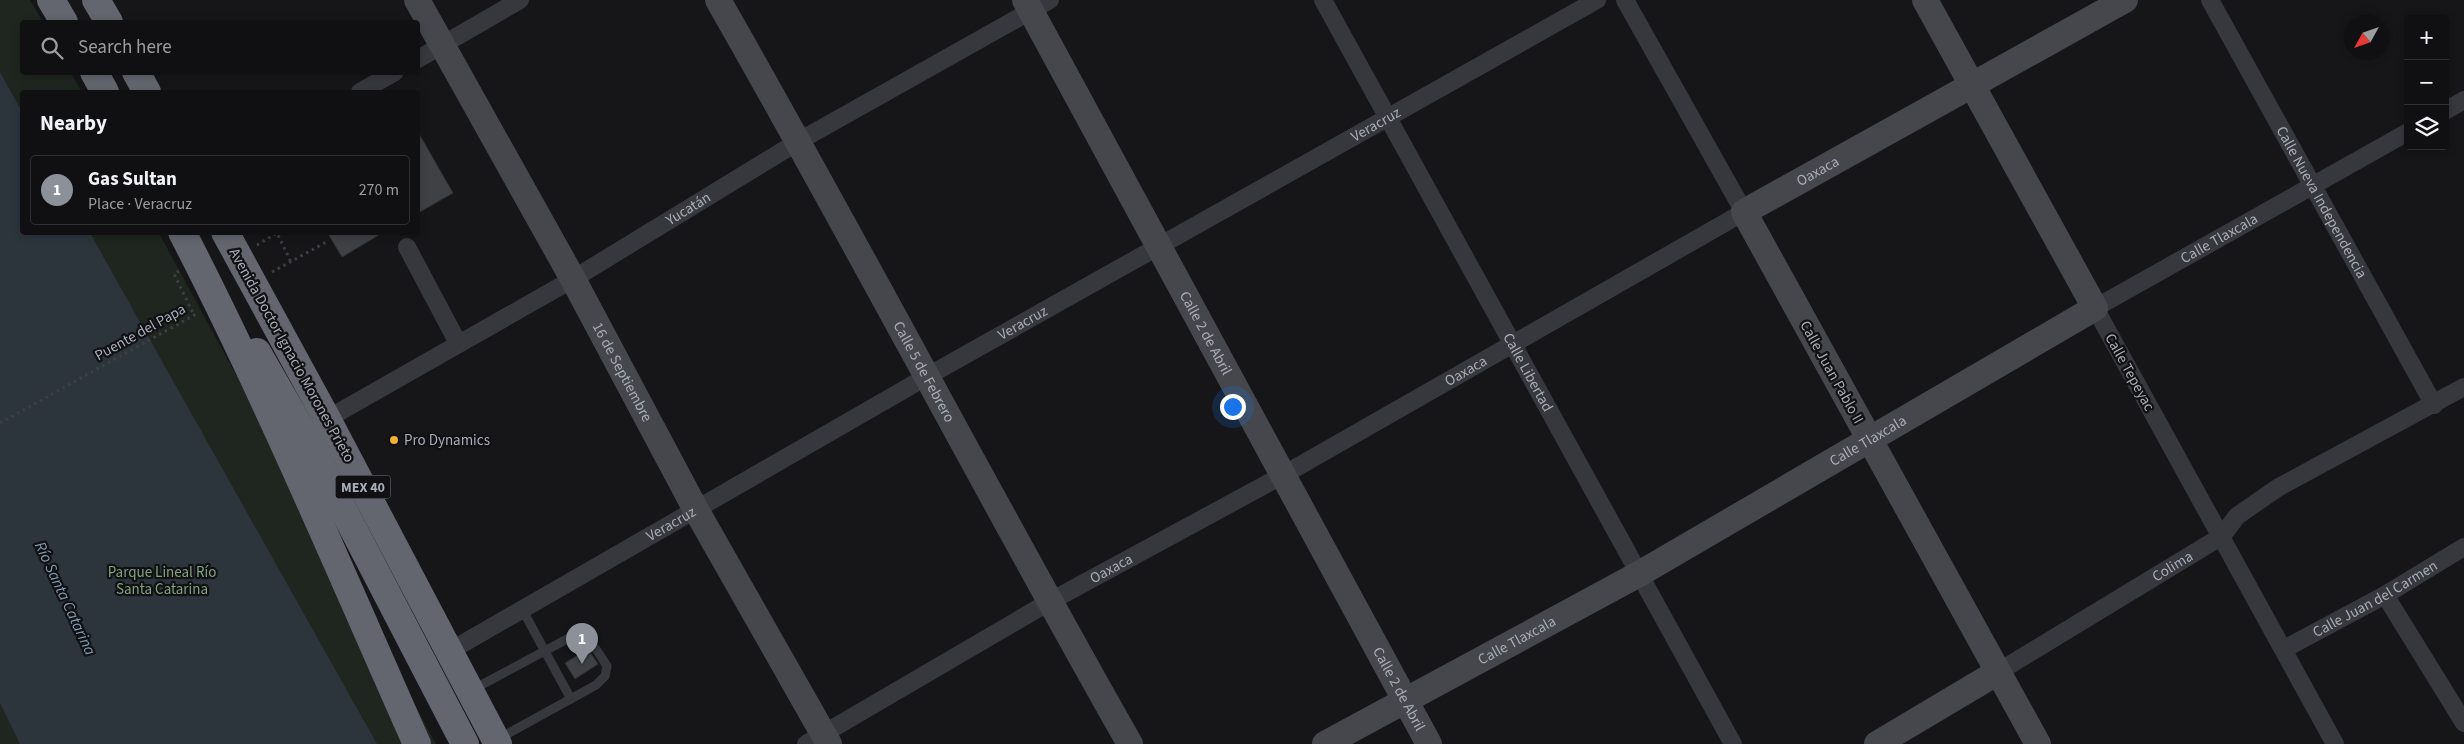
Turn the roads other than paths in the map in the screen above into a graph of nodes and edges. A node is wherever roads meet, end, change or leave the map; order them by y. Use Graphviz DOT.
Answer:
graph roads {
  1 [pos="51,0"];
  2 [pos="96,0"];
  3 [pos="418,0"];
  4 [pos="520,0"];
  5 [pos="718,0"];
  6 [pos="1323,0"];
  7 [pos="1597,0"];
  8 [pos="1625,0"];
  9 [pos="1925,0"];
  10 [pos="2125,0"];
  11 [pos="2210,0"];
  12 [pos="1035,4"];
  13 [pos="63,20"];
  14 [pos="108,20"];
  15 [pos="443,45"];
  16 [pos="420,58"];
  17 [pos="96,75"];
  18 [pos="138,75"];
  19 [pos="390,75"];
  20 [pos="1972,83"];
  21 [pos="104,90"];
  22 [pos="146,90"];
  23 [pos="364,90"];
  24 [pos="2464,100"];
  25 [pos="2449,109"];
  26 [pos="1388,118"];
  27 [pos="2404,134"];
  28 [pos="799,141"];
  29 [pos="2313,186"];
  30 [pos="1744,212"];
  31 [pos="184,235"];
  32 [pos="227,235"];
  33 [pos="407,247"];
  34 [pos="1158,247"];
  35 [pos="573,279"];
  36 [pos="2095,308"];
  37 [pos="458,343"];
  38 [pos="1512,344"];
  39 [pos="926,377"];
  40 [pos="2464,388"];
  41 [pos="2434,405"];
  42 [pos="327,419"];
  43 [pos="1868,438"];
  44 [pos="296,444"];
  45 [pos="1285,474"];
  46 [pos="695,508"];
  47 [pos="2222,536"];
  48 [pos="2464,547"];
  49 [pos="1639,574"];
  50 [pos="2385,595"];
  51 [pos="1049,602"];
  52 [pos="522,609"];
  53 [pos="2284,649"];
  54 [pos="450,651"];
  55 [pos="544,652"];
  56 [pos="1998,672"];
  57 [pos="470,691"];
  58 [pos="571,699"];
  59 [pos="1406,700"];
  60 [pos="2464,723"];
  61 [pos="820,741"];
  62 [pos="497,742"];
  63 [pos="417,744"];
  64 [pos="465,744"];
  65 [pos="1130,744"];
  66 [pos="1325,744"];
  67 [pos="1430,744"];
  68 [pos="1733,744"];
  69 [pos="1877,744"];
  70 [pos="2038,744"];
  71 [pos="2335,744"];
  1 -- 13 [label="highway"];
  2 -- 14 [label="highway"];
  3 -- 15 [label="street, 16 de Septiembre"];
  4 -- 15 [label="street"];
  5 -- 28 [label="street, Calle 5 de Febrero"];
  6 -- 26 [label="street, Calle Libertad"];
  7 -- 26 [label="street, Veracruz"];
  8 -- 30 [label="street, Calle Juan Pablo II"];
  9 -- 20 [label="street, Calle Tepeyac"];
  10 -- 20 [label="street, Oaxaca"];
  11 -- 29 [label="street, Calle Nueva Independencia"];
  12 -- 28 [label="street, Yucatán"];
  12 -- 34 [label="street, Calle 2 de Abril"];
  15 -- 16 [label="street"];
  15 -- 35 [label="street, 16 de Septiembre"];
  17 -- 21 [label="highway"];
  18 -- 22 [label="highway"];
  19 -- 23 [label="street"];
  20 -- 30 [label="street, Oaxaca"];
  20 -- 36 [label="street, Calle Tepeyac"];
  24 -- 25 [label="street"];
  26 -- 34 [label="street, Veracruz"];
  26 -- 38 [label="street, Calle Libertad"];
  27 -- 29 [label="street, Calle Tlaxcala"];
  28 -- 35 [label="street, Yucatán"];
  28 -- 39 [label="street, Calle 5 de Febrero"];
  29 -- 36 [label="street, Calle Tlaxcala"];
  29 -- 41 [label="street, Calle Nueva Independencia"];
  30 -- 38 [label="street, Oaxaca"];
  30 -- 43 [label="street, Calle Juan Pablo II"];
  31 -- 44 [label="highway, MEX 40"];
  32 -- 42 [label="highway, Avenida Doctor Ignacio Morones Prieto / MEX 40"];
  33 -- 37 [label="street"];
  34 -- 39 [label="street, Veracruz"];
  34 -- 45 [label="street, Calle 2 de Abril"];
  35 -- 37 [label="street, Yucatán"];
  35 -- 46 [label="street, 16 de Septiembre"];
  36 -- 43 [label="street, Calle Tlaxcala"];
  36 -- 47 [label="street, Calle Tepeyac"];
  37 -- 42 [label="street, Yucatán"];
  38 -- 45 [label="street, Oaxaca"];
  38 -- 49 [label="street, Calle Libertad"];
  39 -- 46 [label="street, Veracruz"];
  39 -- 51 [label="street, Calle 5 de Febrero"];
  40 -- 41 [label="street, Colima"];
  41 -- 47 [label="street, Colima"];
  42 -- 54 [label="highway, Avenida Doctor Ignacio Morones Prieto / MEX 40"];
  43 -- 49 [label="street, Calle Tlaxcala"];
  43 -- 56 [label="street, Calle Juan Pablo II"];
  44 -- 63 [label="highway, MEX 40"];
  44 -- 64 [label="highway, MEX 40"];
  45 -- 51 [label="street, Oaxaca"];
  45 -- 59 [label="street, Calle 2 de Abril"];
  46 -- 52 [label="street, Veracruz"];
  46 -- 61 [label="street, 16 de Septiembre"];
  47 -- 53 [label="street, Calle Tepeyac"];
  47 -- 56 [label="street, Colima"];
  48 -- 50 [label="street, Calle Juan del Carmen"];
  49 -- 59 [label="street, Calle Tlaxcala"];
  49 -- 68 [label="street, Calle Libertad"];
  50 -- 53 [label="street, Calle Juan del Carmen"];
  50 -- 60 [label="street"];
  51 -- 61 [label="street, Oaxaca"];
  51 -- 65 [label="street, Calle 5 de Febrero"];
  52 -- 54 [label="street, Veracruz"];
  52 -- 55 [label="lane"];
  53 -- 71 [label="street, Calle Tepeyac"];
  54 -- 57 [label="highway, Avenida Doctor Ignacio Morones Prieto / MEX 40"];
  55 -- 57 [label="lane"];
  55 -- 58 [label="lane"];
  55 -- 58 [label="lane"];
  56 -- 69 [label="street, Colima"];
  56 -- 70 [label="street, Calle Juan Pablo II"];
  57 -- 62 [label="highway, Avenida Doctor Ignacio Morones Prieto / MEX 40"];
  58 -- 62 [label="lane"];
  59 -- 66 [label="street, Calle Tlaxcala"];
  59 -- 67 [label="street, Calle 2 de Abril"];
}
